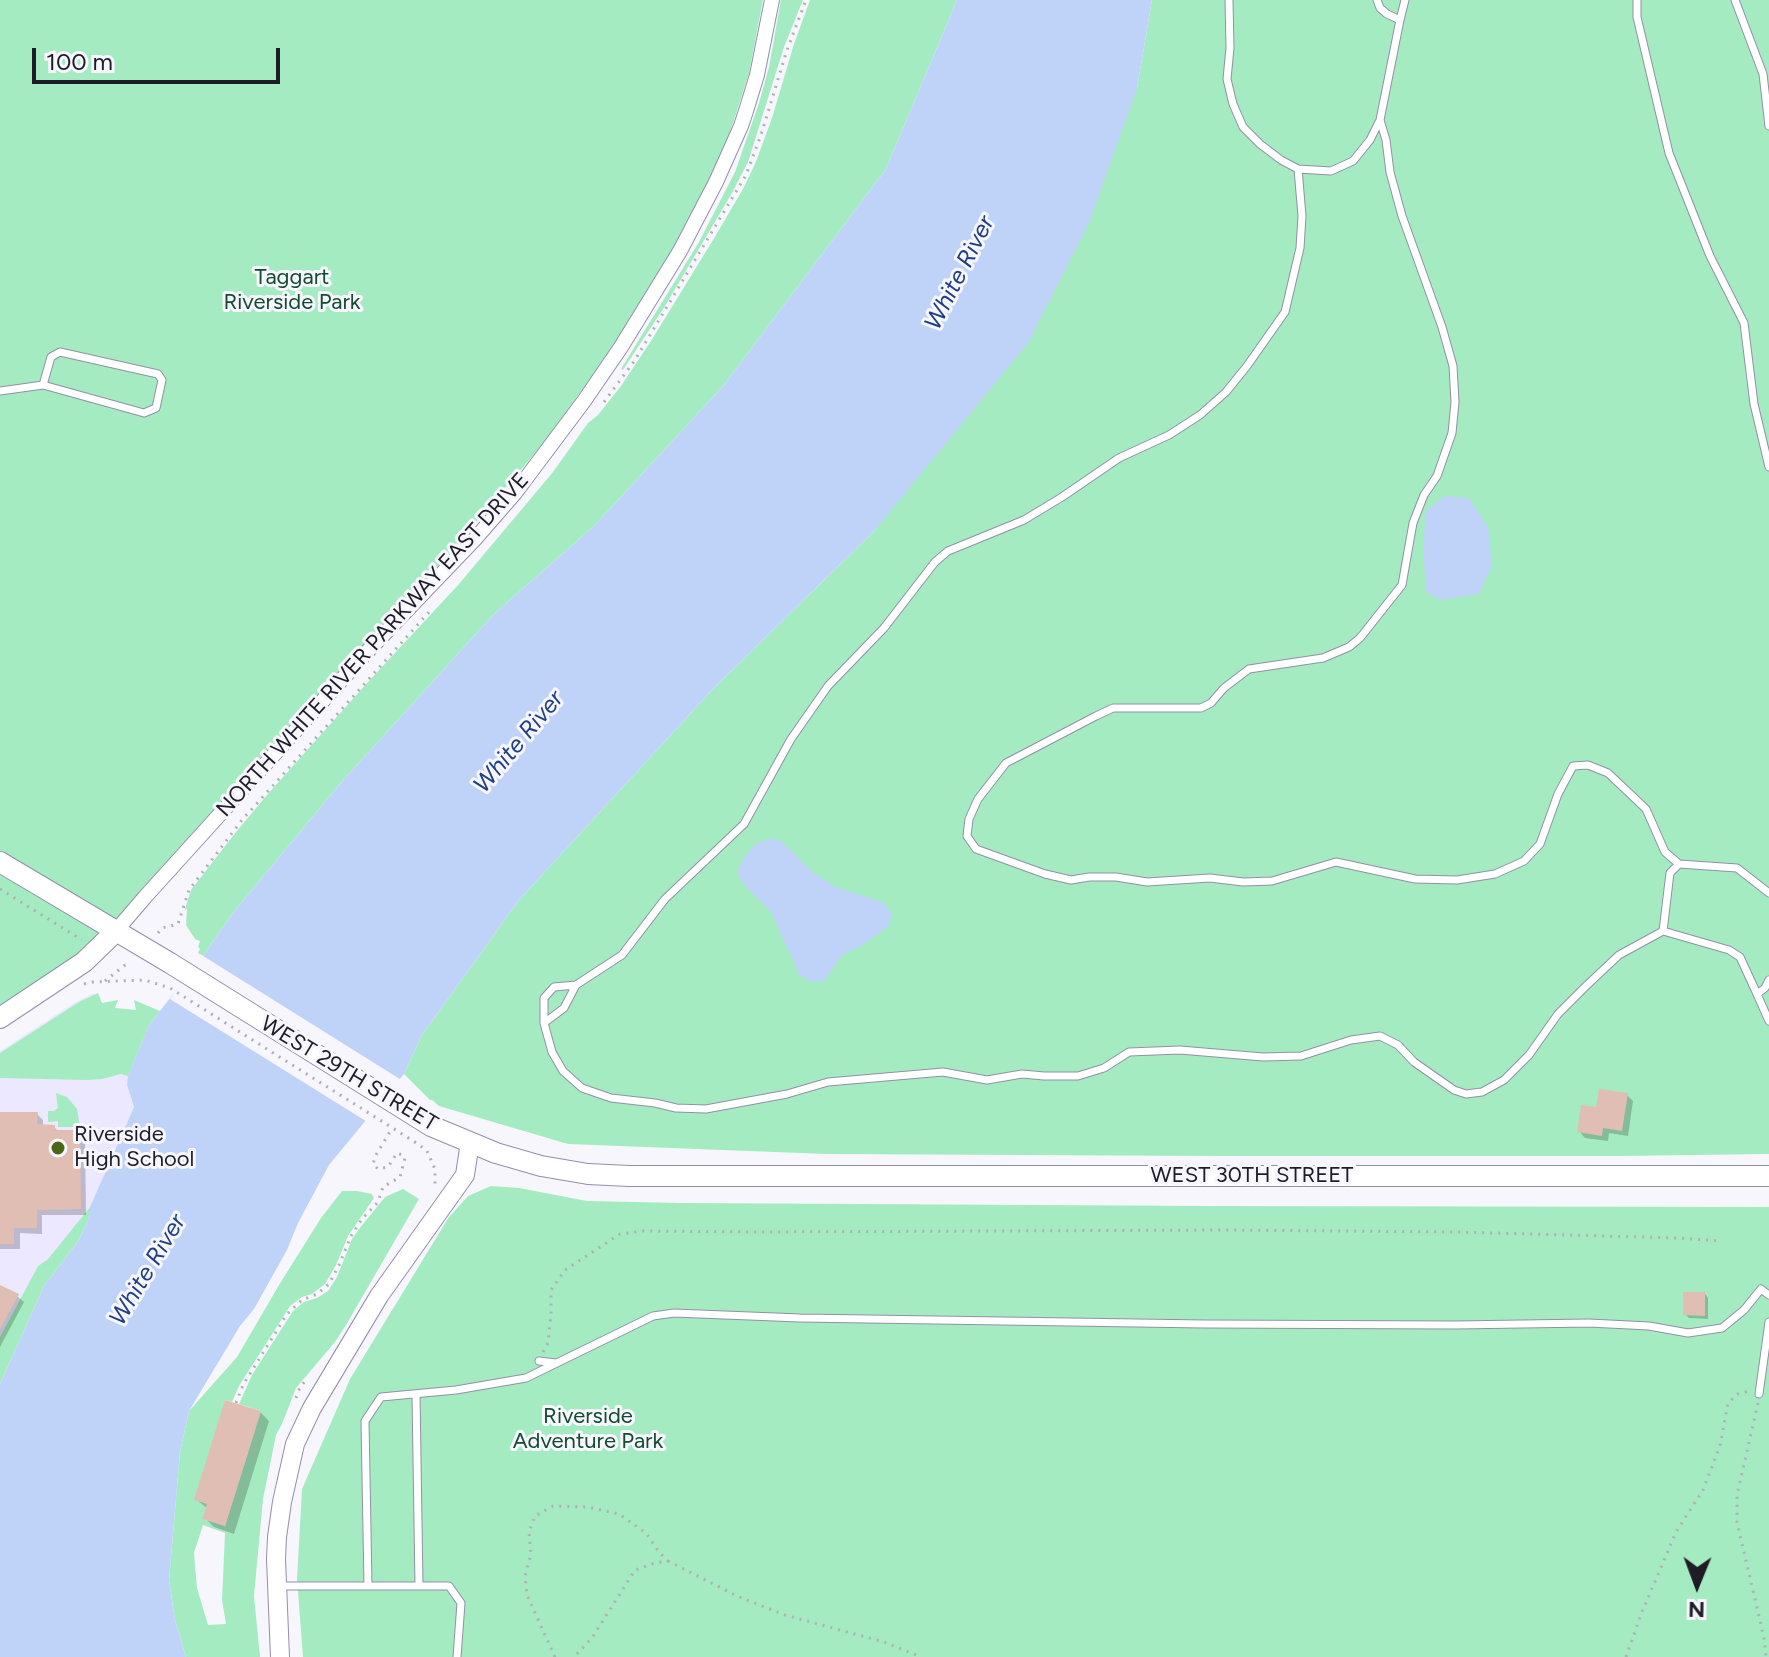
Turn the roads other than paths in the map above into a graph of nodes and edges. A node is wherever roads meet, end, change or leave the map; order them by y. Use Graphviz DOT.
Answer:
graph roads {
  1 [pos="772,0"];
  2 [pos="1229,0"];
  3 [pos="1377,0"];
  4 [pos="1405,0"];
  5 [pos="1637,0"];
  6 [pos="1735,0"];
  7 [pos="1400,20"];
  8 [pos="1380,120"];
  9 [pos="1769,126"];
  10 [pos="1298,169"];
  11 [pos="43,385"];
  12 [pos="0,391"];
  13 [pos="1769,467"];
  14 [pos="1665,852"];
  15 [pos="0,862"];
  16 [pos="1679,864"];
  17 [pos="1670,873"];
  18 [pos="1769,893"];
  19 [pos="1663,931"];
  20 [pos="115,932"];
  21 [pos="1769,980"];
  22 [pos="576,985"];
  23 [pos="1757,994"];
  24 [pos="0,1018"];
  25 [pos="1769,1021"];
  26 [pos="544,1023"];
  27 [pos="470,1142"];
  28 [pos="735,1175"];
  29 [pos="1769,1176"];
  30 [pos="1769,1295"];
  31 [pos="1769,1322"];
  32 [pos="539,1361"];
  33 [pos="558,1363"];
  34 [pos="416,1394"];
  35 [pos="1759,1394"];
  36 [pos="278,1586"];
  37 [pos="368,1586"];
  38 [pos="419,1586"];
  39 [pos="280,1657"];
  40 [pos="457,1657"];
  1 -- 20 [label="street, NORTH WHITE RIVER PARKWAY EAST DRIVE"];
  2 -- 10 [label="lane"];
  3 -- 7 [label="lane"];
  4 -- 7 [label="lane"];
  5 -- 13 [label="lane"];
  6 -- 9 [label="lane"];
  7 -- 8 [label="lane"];
  8 -- 10 [label="lane"];
  8 -- 14 [label="lane"];
  10 -- 22 [label="lane"];
  11 -- 11 [label="lane"];
  11 -- 12 [label="lane"];
  14 -- 16 [label="lane"];
  14 -- 17 [label="lane"];
  15 -- 20 [label="main road, WEST 29TH STREET"];
  16 -- 17 [label="lane"];
  16 -- 18 [label="lane"];
  17 -- 19 [label="lane"];
  19 -- 23 [label="lane"];
  19 -- 26 [label="lane"];
  20 -- 24 [label="main road"];
  20 -- 27 [label="main road, WEST 29TH STREET"];
  21 -- 23 [label="lane"];
  22 -- 26 [label="lane"];
  22 -- 26 [label="lane"];
  23 -- 25 [label="lane"];
  27 -- 28 [label="main road, WEST 29TH STREET"];
  27 -- 36 [label="street"];
  28 -- 29 [label="main road, WEST 30TH STREET"];
  30 -- 33 [label="lane"];
  31 -- 35 [label="lane"];
  32 -- 33 [label="lane"];
  33 -- 34 [label="lane"];
  34 -- 37 [label="lane"];
  34 -- 38 [label="lane"];
  36 -- 37 [label="lane"];
  36 -- 39 [label="street"];
  37 -- 38 [label="lane"];
  38 -- 40 [label="lane"];
}
